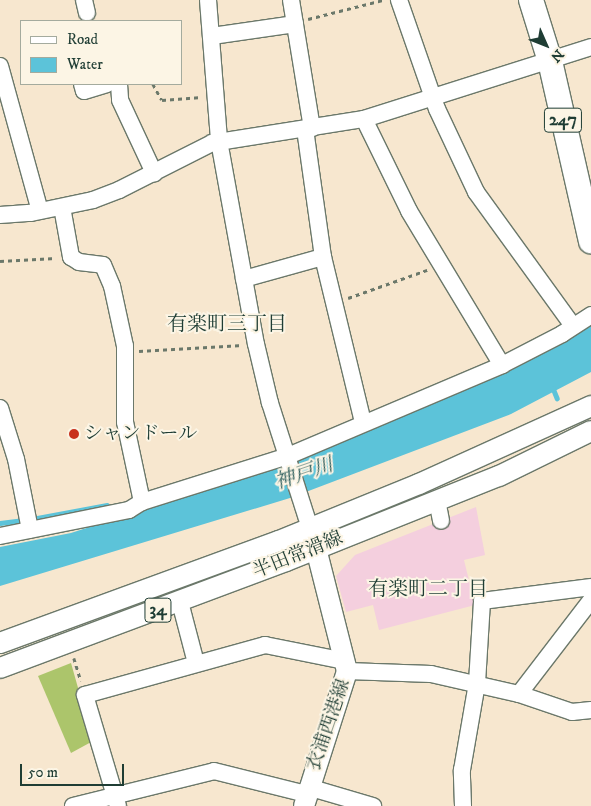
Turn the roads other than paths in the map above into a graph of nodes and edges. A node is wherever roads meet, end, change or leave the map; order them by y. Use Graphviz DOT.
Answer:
graph roads {
  1 [pos="208,0"];
  2 [pos="291,0"];
  3 [pos="399,0"];
  4 [pos="531,0"];
  5 [pos="295,24"];
  6 [pos="212,36"];
  7 [pos="591,47"];
  8 [pos="550,61"];
  9 [pos="1,71"];
  10 [pos="82,85"];
  11 [pos="103,85"];
  12 [pos="119,85"];
  13 [pos="433,99"];
  14 [pos="364,119"];
  15 [pos="309,128"];
  16 [pos="219,141"];
  17 [pos="154,173"];
  18 [pos="62,207"];
  19 [pos="40,211"];
  20 [pos="0,214"];
  21 [pos="591,241"];
  22 [pos="323,257"];
  23 [pos="244,279"];
  24 [pos="591,315"];
  25 [pos="573,326"];
  26 [pos="502,365"];
  27 [pos="591,406"];
  28 [pos="0,408"];
  29 [pos="363,422"];
  30 [pos="591,430"];
  31 [pos="288,456"];
  32 [pos="437,500"];
  33 [pos="142,502"];
  34 [pos="308,519"];
  35 [pos="441,521"];
  36 [pos="29,523"];
  37 [pos="0,536"];
  38 [pos="316,549"];
  39 [pos="591,587"];
  40 [pos="591,600"];
  41 [pos="180,602"];
  42 [pos="0,643"];
  43 [pos="196,663"];
  44 [pos="346,666"];
  45 [pos="0,668"];
  46 [pos="477,683"];
  47 [pos="519,694"];
  48 [pos="591,712"];
  49 [pos="306,796"];
  50 [pos="116,800"];
  51 [pos="73,806"];
  52 [pos="373,806"];
  53 [pos="463,806"];
  1 -- 6 [label="street"];
  2 -- 5 [label="street"];
  3 -- 13 [label="street"];
  4 -- 8 [label="highway, 247"];
  5 -- 6 [label="street"];
  5 -- 15 [label="street"];
  6 -- 16 [label="street"];
  7 -- 8 [label="street"];
  8 -- 13 [label="street"];
  8 -- 21 [label="highway, 247"];
  9 -- 19 [label="street"];
  10 -- 11 [label="street"];
  12 -- 17 [label="street"];
  13 -- 14 [label="street"];
  13 -- 25 [label="street"];
  14 -- 15 [label="street"];
  14 -- 26 [label="street"];
  15 -- 16 [label="street"];
  15 -- 22 [label="street"];
  16 -- 17 [label="street"];
  16 -- 23 [label="street"];
  17 -- 18 [label="street"];
  18 -- 19 [label="street"];
  18 -- 33 [label="street"];
  19 -- 20 [label="street"];
  22 -- 23 [label="street"];
  22 -- 29 [label="street"];
  23 -- 31 [label="street"];
  24 -- 25 [label="street"];
  25 -- 26 [label="street"];
  26 -- 29 [label="street"];
  27 -- 34 [label="main road, 半田常滑線 / 34"];
  28 -- 36 [label="street"];
  29 -- 31 [label="street"];
  30 -- 32 [label="main road, 半田常滑線 / 34"];
  31 -- 33 [label="street"];
  31 -- 34 [label="street"];
  32 -- 35 [label="street"];
  32 -- 38 [label="main road, 半田常滑線 / 34"];
  33 -- 36 [label="street"];
  34 -- 38 [label="main road, 衣浦西港線"];
  34 -- 42 [label="main road, 半田常滑線 / 34"];
  36 -- 37 [label="street"];
  38 -- 41 [label="main road, 半田常滑線 / 34"];
  38 -- 44 [label="main road, 衣浦西港線"];
  39 -- 46 [label="street"];
  40 -- 47 [label="street"];
  41 -- 43 [label="street"];
  41 -- 45 [label="main road, 半田常滑線 / 34"];
  43 -- 44 [label="street"];
  43 -- 50 [label="street"];
  44 -- 46 [label="street"];
  44 -- 49 [label="main road, 衣浦西港線"];
  46 -- 47 [label="street"];
  46 -- 53 [label="street"];
  47 -- 48 [label="street"];
  49 -- 50 [label="street"];
  49 -- 52 [label="street"];
  50 -- 51 [label="street"];
}
